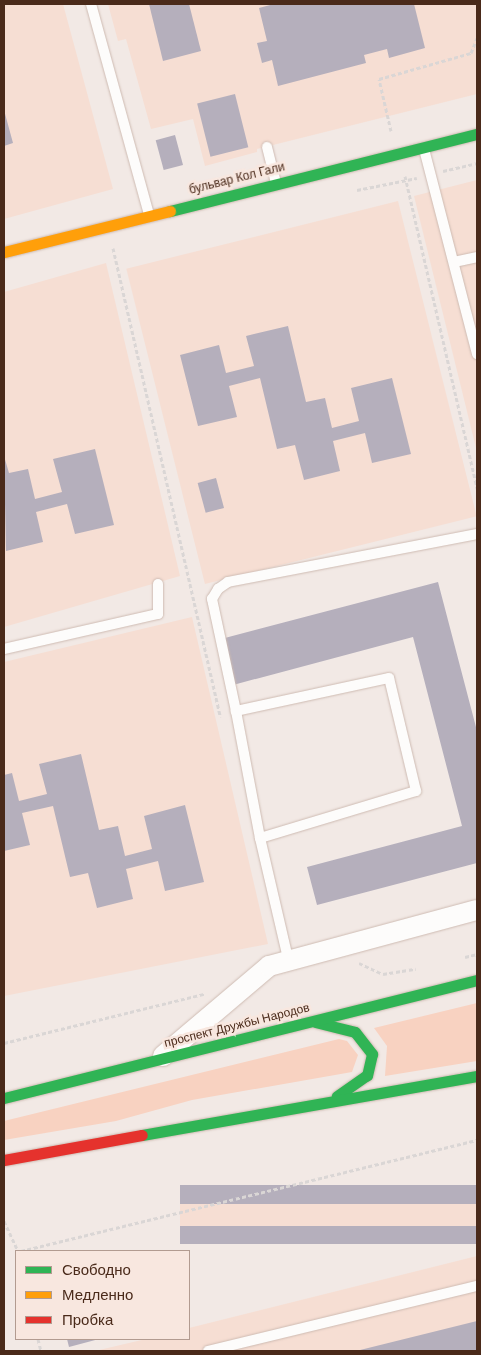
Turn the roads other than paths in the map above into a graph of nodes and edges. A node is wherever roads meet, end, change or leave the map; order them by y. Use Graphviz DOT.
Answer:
graph roads {
  1 [pos="92,4"];
  2 [pos="477,134"];
  3 [pos="267,147"];
  4 [pos="423,148"];
  5 [pos="276,183"];
  6 [pos="149,214"];
  7 [pos="4,252"];
  8 [pos="477,256"];
  9 [pos="454,262"];
  10 [pos="477,354"];
  11 [pos="477,534"];
  12 [pos="158,584"];
  13 [pos="4,649"];
  14 [pos="236,710"];
  15 [pos="260,838"];
  16 [pos="477,910"];
  17 [pos="288,958"];
  18 [pos="477,980"];
  19 [pos="313,1021"];
  20 [pos="159,1059"];
  21 [pos="477,1076"];
  22 [pos="4,1098"];
  23 [pos="332,1100"];
  24 [pos="4,1160"];
  25 [pos="477,1286"];
  26 [pos="208,1351"];
  1 -- 6 [label="lane"];
  2 -- 4 [label="main road, бульвар Кол Гали"];
  3 -- 5 [label="lane"];
  4 -- 5 [label="main road, бульвар Кол Гали"];
  4 -- 9 [label="lane"];
  5 -- 6 [label="main road, бульвар Кол Гали"];
  6 -- 7 [label="main road, бульвар Кол Гали"];
  8 -- 9 [label="lane"];
  9 -- 10 [label="lane"];
  11 -- 14 [label="lane"];
  12 -- 13 [label="lane"];
  14 -- 15 [label="lane"];
  14 -- 15 [label="lane"];
  15 -- 17 [label="lane"];
  16 -- 17 [label="street"];
  17 -- 20 [label="street"];
  18 -- 19 [label="main road, проспект Дружбы Народов"];
  19 -- 20 [label="main road, проспект Дружбы Народов"];
  19 -- 23 [label="main road"];
  20 -- 22 [label="main road, проспект Дружбы Народов"];
  21 -- 23 [label="main road"];
  23 -- 24 [label="main road"];
  25 -- 26 [label="lane"];
}
